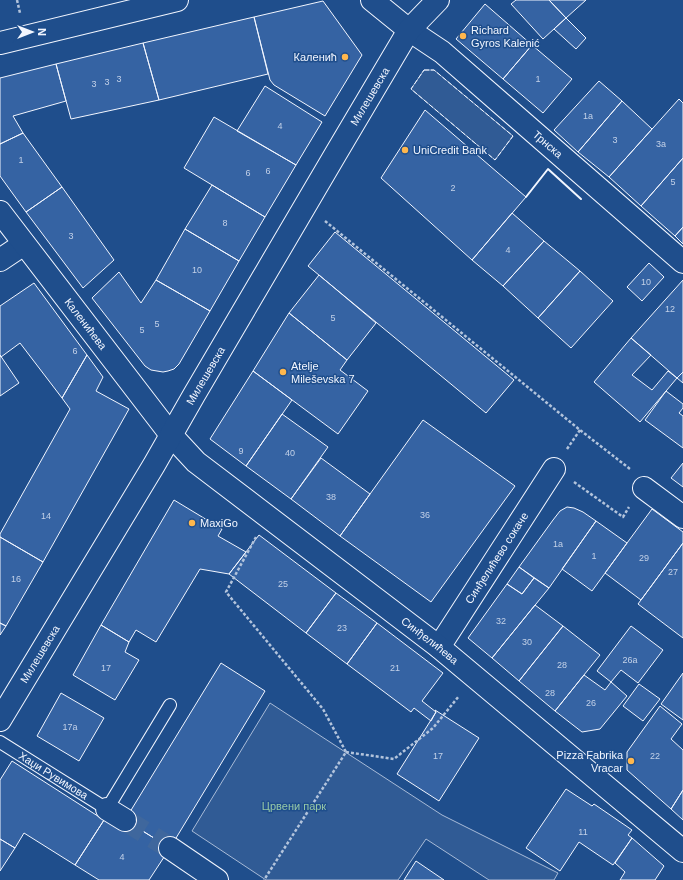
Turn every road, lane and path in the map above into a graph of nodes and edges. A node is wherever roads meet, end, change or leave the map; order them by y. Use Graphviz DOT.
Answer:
graph roads {
  1 [pos="17,0"];
  2 [pos="177,0"];
  3 [pos="372,0"];
  4 [pos="438,0"];
  5 [pos="21,17"];
  6 [pos="409,30"];
  7 [pos="0,43"];
  8 [pos="306,205"];
  9 [pos="0,212"];
  10 [pos="24,244"];
  11 [pos="0,260"];
  12 [pos="683,262"];
  13 [pos="171,435"];
  14 [pos="554,469"];
  15 [pos="644,488"];
  16 [pos="623,517"];
  17 [pos="683,517"];
  18 [pos="258,533"];
  19 [pos="439,647"];
  20 [pos="460,696"];
  21 [pos="170,705"];
  22 [pos="0,720"];
  23 [pos="0,742"];
  24 [pos="346,752"];
  25 [pos="170,848"];
  26 [pos="683,852"];
  27 [pos="210,875"];
  28 [pos="264,880"];
  1 -- 5 [label="path"];
  2 -- 7 [label="street"];
  3 -- 6 [label="street, Трнска"];
  4 -- 6 [label="street, Милешевска"];
  6 -- 8 [label="street, Милешевска"];
  6 -- 12 [label="street, Трнска"];
  8 -- 13 [label="street, Милешевска"];
  8 -- 15 [label="path"];
  9 -- 10 [label="street, Каленићева"];
  10 -- 11 [label="street"];
  10 -- 13 [label="street, Каленићева"];
  13 -- 19 [label="street, Синђелићева"];
  13 -- 22 [label="street, Милешевска"];
  14 -- 16 [label="path"];
  14 -- 19 [label="street, Синђелићево сокаче"];
  15 -- 17 [label="street"];
  18 -- 24 [label="path"];
  19 -- 26 [label="street, Синђелићева"];
  20 -- 24 [label="path"];
  21 -- 23 [label="lane, Хаџи Рувимова"];
  24 -- 28 [label="path"];
  25 -- 27 [label="street"];
}
